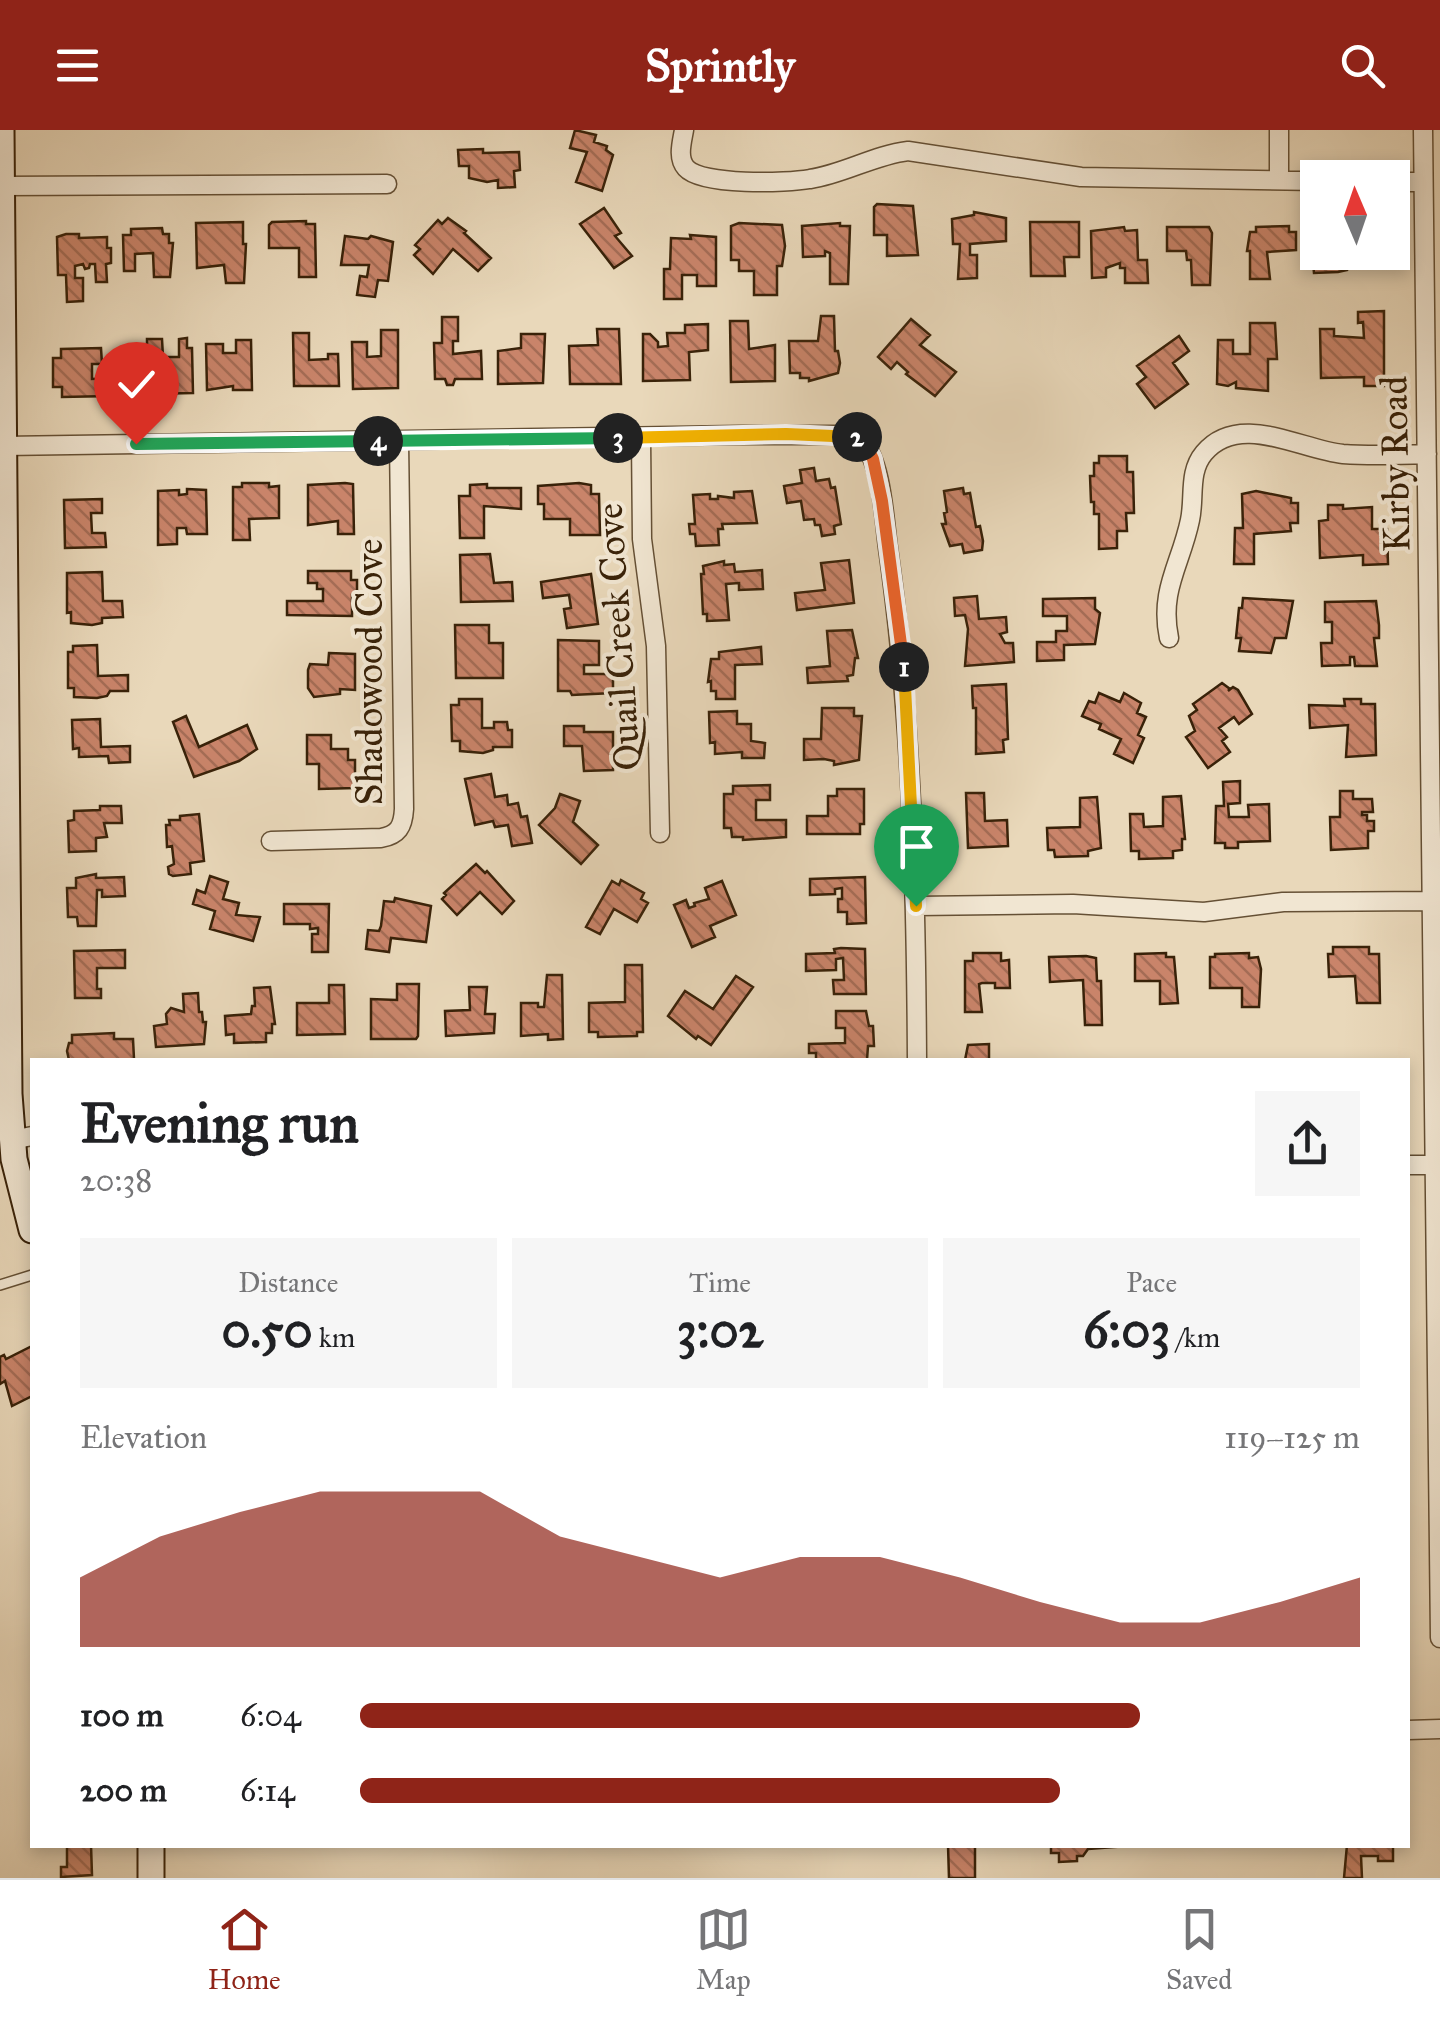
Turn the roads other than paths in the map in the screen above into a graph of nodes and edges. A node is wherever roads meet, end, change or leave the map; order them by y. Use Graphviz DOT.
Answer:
graph roads {
  1 [pos="1,130"];
  2 [pos="684,130"];
  3 [pos="1278,130"];
  4 [pos="1423,130"];
  5 [pos="1279,180"];
  6 [pos="1300,181"];
  7 [pos="1410,182"];
  8 [pos="1423,182"];
  9 [pos="386,184"];
  10 [pos="2,186"];
  11 [pos="641,438"];
  12 [pos="400,441"];
  13 [pos="4,446"];
  14 [pos="1427,454"];
  15 [pos="1169,638"];
  16 [pos="4,800"];
  17 [pos="660,832"];
  18 [pos="270,840"];
  19 [pos="1432,901"];
  20 [pos="916,906"];
  21 [pos="917,1058"];
  22 [pos="22,1138"];
  23 [pos="1410,1164"];
  24 [pos="1435,1165"];
  25 [pos="30,1223"];
  26 [pos="30,1276"];
  27 [pos="0,1284"];
  28 [pos="1439,1369"];
  29 [pos="1440,1638"];
  30 [pos="1410,1730"];
  31 [pos="1440,1730"];
  32 [pos="150,1848"];
  33 [pos="151,1878"];
  1 -- 10 [label="street"];
  2 -- 5 [label="street"];
  3 -- 5 [label="street"];
  4 -- 8 [label="street, Kirby Road"];
  5 -- 6 [label="street"];
  7 -- 8 [label="street"];
  8 -- 14 [label="street, Kirby Road"];
  9 -- 10 [label="street"];
  10 -- 13 [label="street"];
  11 -- 12 [label="street"];
  11 -- 17 [label="street, Quail Creek Cove"];
  11 -- 20 [label="street"];
  12 -- 13 [label="street"];
  12 -- 18 [label="street, Shadowood Cove"];
  13 -- 16 [label="street"];
  14 -- 15 [label="street"];
  14 -- 19 [label="street, Kirby Road"];
  16 -- 22 [label="street"];
  19 -- 20 [label="street"];
  19 -- 24 [label="street, Kirby Road"];
  20 -- 21 [label="street"];
  22 -- 25 [label="street"];
  23 -- 24 [label="street"];
  24 -- 28 [label="street, Kirby Road"];
  26 -- 27 [label="lane"];
  28 -- 29 [label="street, Kirby Road"];
  30 -- 31 [label="street"];
  32 -- 33 [label="street"];
}
